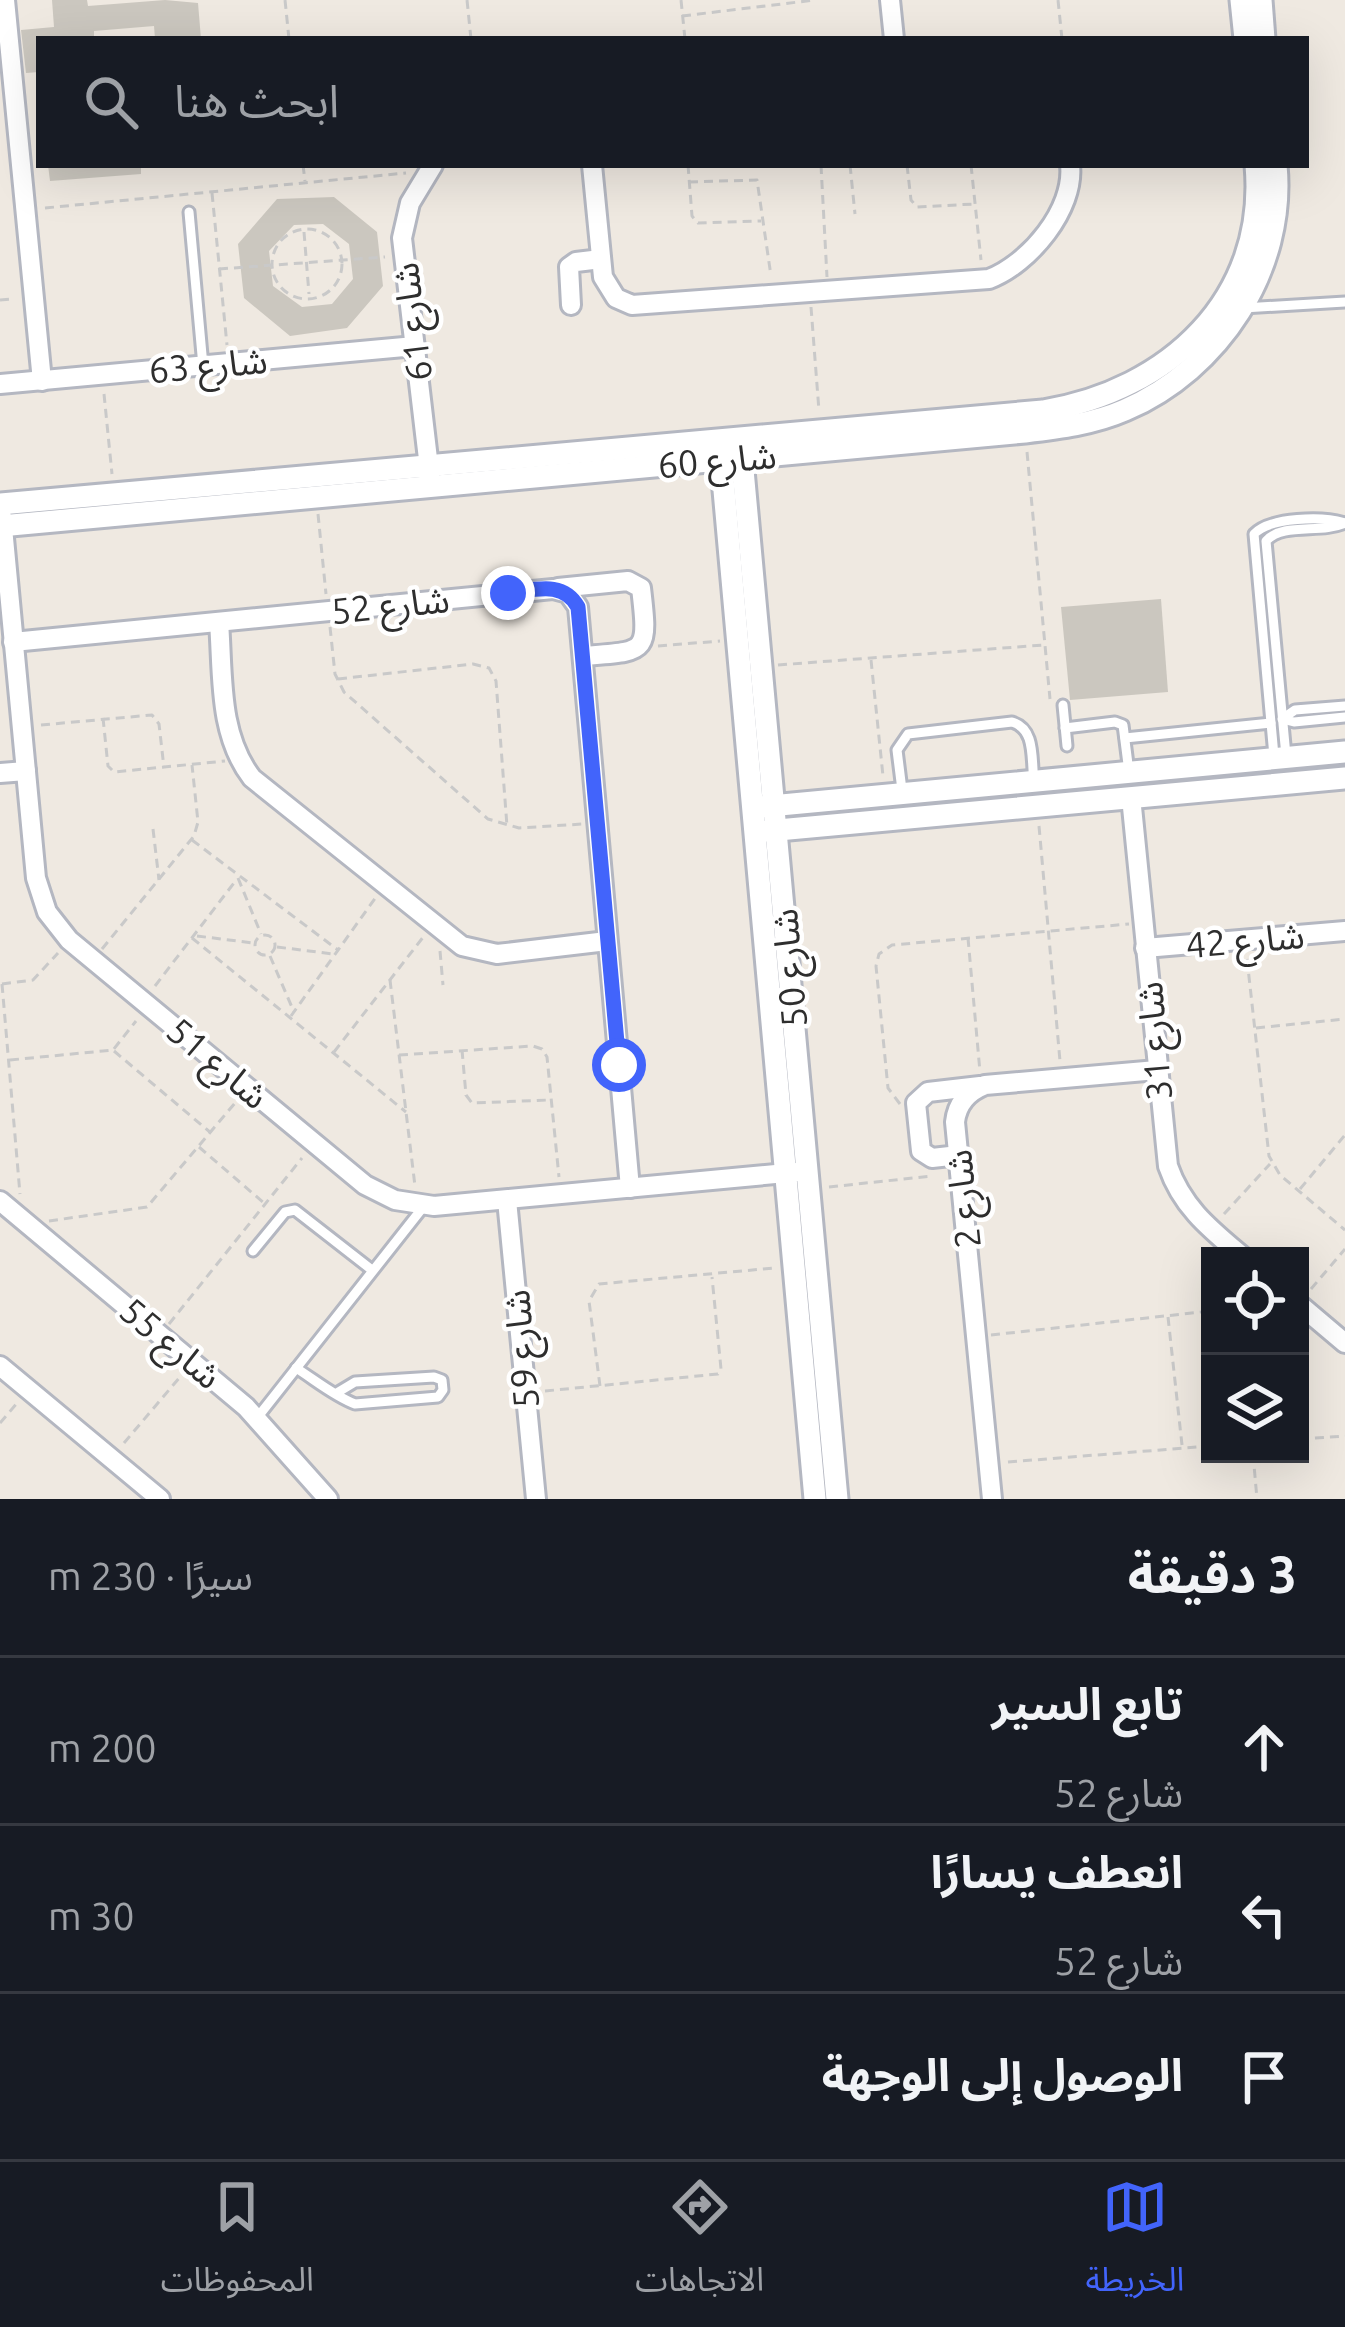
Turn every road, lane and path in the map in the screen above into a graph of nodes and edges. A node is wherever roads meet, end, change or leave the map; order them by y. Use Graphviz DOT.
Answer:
graph roads {
  1 [pos="5,0"];
  2 [pos="285,0"];
  3 [pos="467,0"];
  4 [pos="680,0"];
  5 [pos="745,0"];
  6 [pos="815,0"];
  7 [pos="890,0"];
  8 [pos="1058,0"];
  9 [pos="1241,0"];
  10 [pos="1261,0"];
  11 [pos="746,10"];
  12 [pos="682,16"];
  13 [pos="290,36"];
  14 [pos="471,36"];
  15 [pos="685,36"];
  16 [pos="894,36"];
  17 [pos="1062,36"];
  18 [pos="1245,36"];
  19 [pos="1264,36"];
  20 [pos="8,104"];
  21 [pos="303,168"];
  22 [pos="430,168"];
  23 [pos="592,168"];
  24 [pos="688,168"];
  25 [pos="821,168"];
  26 [pos="850,168"];
  27 [pos="907,168"];
  28 [pos="971,168"];
  29 [pos="1070,168"];
  30 [pos="1256,168"];
  31 [pos="1276,168"];
  32 [pos="689,182"];
  33 [pos="305,183"];
  34 [pos="212,192"];
  35 [pos="976,204"];
  36 [pos="26,209"];
  37 [pos="189,212"];
  38 [pos="855,214"];
  39 [pos="765,221"];
  40 [pos="304,230"];
  41 [pos="404,256"];
  42 [pos="601,259"];
  43 [pos="341,261"];
  44 [pos="307,263"];
  45 [pos="274,265"];
  46 [pos="220,269"];
  47 [pos="983,280"];
  48 [pos="819,292"];
  49 [pos="773,296"];
  50 [pos="310,297"];
  51 [pos="1345,302"];
  52 [pos="571,305"];
  53 [pos="1242,308"];
  54 [pos="415,346"];
  55 [pos="229,364"];
  56 [pos="202,366"];
  57 [pos="102,375"];
  58 [pos="42,381"];
  59 [pos="0,384"];
  60 [pos="821,431"];
  61 [pos="1025,433"];
  62 [pos="730,449"];
  63 [pos="430,476"];
  64 [pos="114,494"];
  65 [pos="316,497"];
  66 [pos="1,515"];
  67 [pos="1257,529"];
  68 [pos="1268,537"];
  69 [pos="553,589"];
  70 [pos="328,611"];
  71 [pos="219,622"];
  72 [pos="737,639"];
  73 [pos="14,642"];
  74 [pos="1045,645"];
  75 [pos="638,648"];
  76 [pos="583,656"];
  77 [pos="871,658"];
  78 [pos="761,667"];
  79 [pos="337,680"];
  80 [pos="1063,705"];
  81 [pos="1345,706"];
  82 [pos="1051,712"];
  83 [pos="1345,717"];
  84 [pos="103,718"];
  85 [pos="1274,721"];
  86 [pos="22,727"];
  87 [pos="1065,728"];
  88 [pos="1125,737"];
  89 [pos="1067,746"];
  90 [pos="1345,752"];
  91 [pos="1280,758"];
  92 [pos="239,759"];
  93 [pos="192,765"];
  94 [pos="164,768"];
  95 [pos="26,771"];
  96 [pos="1130,772"];
  97 [pos="0,773"];
  98 [pos="1345,778"];
  99 [pos="1034,781"];
  100 [pos="893,794"];
  101 [pos="1131,798"];
  102 [pos="763,806"];
  103 [pos="1037,806"];
  104 [pos="597,824"];
  105 [pos="508,826"];
  106 [pos="153,829"];
  107 [pos="765,831"];
  108 [pos="192,840"];
  109 [pos="239,877"];
  110 [pos="159,880"];
  111 [pos="384,886"];
  112 [pos="1143,923"];
  113 [pos="435,927"];
  114 [pos="1048,931"];
  115 [pos="1345,931"];
  116 [pos="261,936"];
  117 [pos="193,937"];
  118 [pos="968,938"];
  119 [pos="69,940"];
  120 [pos="1244,940"];
  121 [pos="608,941"];
  122 [pos="255,944"];
  123 [pos="275,946"];
  124 [pos="1145,948"];
  125 [pos="337,952"];
  126 [pos="269,955"];
  127 [pos="94,960"];
  128 [pos="390,980"];
  129 [pos="1,984"];
  130 [pos="442,985"];
  131 [pos="146,1003"];
  132 [pos="294,1012"];
  133 [pos="290,1018"];
  134 [pos="1345,1019"];
  135 [pos="1254,1028"];
  136 [pos="112,1050"];
  137 [pos="462,1050"];
  138 [pos="333,1053"];
  139 [pos="399,1055"];
  140 [pos="8,1060"];
  141 [pos="1157,1070"];
  142 [pos="1062,1078"];
  143 [pos="983,1085"];
  144 [pos="248,1088"];
  145 [pos="551,1100"];
  146 [pos="915,1108"];
  147 [pos="406,1112"];
  148 [pos="211,1133"];
  149 [pos="1345,1135"];
  150 [pos="314,1143"];
  151 [pos="199,1147"];
  152 [pos="1271,1163"];
  153 [pos="960,1164"];
  154 [pos="801,1178"];
  155 [pos="630,1188"];
  156 [pos="1298,1191"];
  157 [pos="560,1195"];
  158 [pos="507,1200"];
  159 [pos="265,1204"];
  160 [pos="421,1206"];
  161 [pos="16,1214"];
  162 [pos="1210,1229"];
  163 [pos="0,1230"];
  164 [pos="1345,1230"];
  165 [pos="1231,1247"];
  166 [pos="1345,1249"];
  167 [pos="253,1251"];
  168 [pos="794,1266"];
  169 [pos="372,1270"];
  170 [pos="712,1274"];
  171 [pos="1309,1293"];
  172 [pos="1201,1312"];
  173 [pos="1309,1312"];
  174 [pos="1168,1316"];
  175 [pos="161,1335"];
  176 [pos="976,1337"];
  177 [pos="1345,1343"];
  178 [pos="193,1362"];
  179 [pos="0,1366"];
  180 [pos="296,1368"];
  181 [pos="600,1386"];
  182 [pos="29,1390"];
  183 [pos="526,1393"];
  184 [pos="335,1394"];
  185 [pos="257,1418"];
  186 [pos="0,1423"];
  187 [pos="1345,1436"];
  188 [pos="1309,1438"];
  189 [pos="1201,1447"];
  190 [pos="1183,1448"];
  191 [pos="111,1458"];
  192 [pos="989,1463"];
  193 [pos="1254,1463"];
  194 [pos="160,1499"];
  195 [pos="328,1499"];
  196 [pos="536,1499"];
  197 [pos="815,1499"];
  198 [pos="837,1499"];
  199 [pos="992,1499"];
  200 [pos="1258,1499"];
  1 -- 20 [label="street"];
  2 -- 13 [label="path"];
  3 -- 14 [label="path"];
  4 -- 12 [label="path"];
  5 -- 11 [label="path"];
  6 -- 11 [label="path"];
  7 -- 16 [label="street"];
  8 -- 17 [label="path"];
  9 -- 18 [label="street"];
  10 -- 19 [label="street"];
  11 -- 12 [label="path"];
  12 -- 15 [label="path"];
  20 -- 36 [label="street"];
  21 -- 33 [label="path"];
  22 -- 33 [label="path"];
  22 -- 41 [label="street, شارع 61"];
  23 -- 42 [label="street"];
  24 -- 32 [label="path"];
  25 -- 48 [label="path"];
  26 -- 38 [label="path"];
  27 -- 35 [label="path"];
  28 -- 35 [label="path"];
  29 -- 47 [label="street"];
  30 -- 60 [label="street, شارع 60"];
  31 -- 53 [label="street, شارع 60"];
  32 -- 39 [label="path"];
  32 -- 39 [label="path"];
  33 -- 34 [label="path"];
  34 -- 36 [label="path"];
  34 -- 46 [label="path"];
  35 -- 47 [label="path"];
  36 -- 58 [label="street"];
  37 -- 56 [label="lane"];
  39 -- 49 [label="path"];
  40 -- 43 [label="path"];
  40 -- 44 [label="path"];
  40 -- 45 [label="path"];
  41 -- 43 [label="path"];
  41 -- 54 [label="street, شارع 61"];
  42 -- 49 [label="street"];
  42 -- 52 [label="street"];
  43 -- 44 [label="path"];
  43 -- 50 [label="path"];
  44 -- 45 [label="path"];
  44 -- 50 [label="path"];
  45 -- 46 [label="path"];
  45 -- 50 [label="path"];
  46 -- 55 [label="path"];
  47 -- 48 [label="street"];
  48 -- 49 [label="street"];
  48 -- 60 [label="path"];
  51 -- 53 [label="lane"];
  53 -- 61 [label="street, شارع 60"];
  54 -- 55 [label="street, شارع 63"];
  54 -- 63 [label="street, شارع 61"];
  55 -- 56 [label="street, شارع 63"];
  56 -- 57 [label="street, شارع 63"];
  57 -- 58 [label="street, شارع 63"];
  57 -- 64 [label="path"];
  58 -- 59 [label="street, شارع 63"];
  60 -- 62 [label="street, شارع 60"];
  61 -- 62 [label="street, شارع 60"];
  61 -- 74 [label="path"];
  62 -- 63 [label="street, شارع 60"];
  62 -- 72 [label="street, شارع 50"];
  62 -- 78 [label="street, شارع 50"];
  63 -- 64 [label="street, شارع 60"];
  63 -- 65 [label="street, شارع 60"];
  64 -- 66 [label="street, شارع 60"];
  65 -- 66 [label="street, شارع 60"];
  65 -- 70 [label="path"];
  66 -- 73 [label="street, شارع 51"];
  67 -- 68 [label="lane"];
  67 -- 68 [label="lane"];
  67 -- 85 [label="lane"];
  68 -- 85 [label="lane"];
  69 -- 70 [label="street, شارع 52"];
  69 -- 75 [label="street, شارع 52"];
  69 -- 76 [label="street"];
  70 -- 71 [label="street, شارع 52"];
  70 -- 79 [label="path"];
  71 -- 73 [label="street, شارع 52"];
  71 -- 92 [label="street"];
  72 -- 75 [label="path"];
  72 -- 102 [label="street, شارع 50"];
  73 -- 86 [label="street, شارع 51"];
  74 -- 77 [label="path"];
  74 -- 82 [label="path"];
  75 -- 76 [label="street"];
  76 -- 104 [label="street"];
  77 -- 78 [label="path"];
  77 -- 100 [label="path"];
  78 -- 102 [label="street, شارع 50"];
  79 -- 105 [label="path"];
  79 -- 105 [label="path"];
  80 -- 87 [label="lane"];
  81 -- 85 [label="lane"];
  83 -- 85 [label="lane"];
  84 -- 86 [label="path"];
  84 -- 94 [label="path"];
  84 -- 94 [label="path"];
  85 -- 88 [label="lane"];
  85 -- 91 [label="lane"];
  86 -- 95 [label="street, شارع 51"];
  87 -- 88 [label="lane"];
  87 -- 89 [label="lane"];
  88 -- 96 [label="lane"];
  90 -- 91 [label="street"];
  91 -- 96 [label="street"];
  92 -- 93 [label="path"];
  92 -- 111 [label="street"];
  93 -- 94 [label="path"];
  93 -- 108 [label="path"];
  95 -- 97 [label="street"];
  95 -- 119 [label="street, شارع 51"];
  96 -- 99 [label="street"];
  96 -- 101 [label="street"];
  96 -- 101 [label="street"];
  98 -- 101 [label="street"];
  99 -- 100 [label="street"];
  99 -- 100 [label="lane"];
  100 -- 102 [label="street"];
  101 -- 103 [label="street"];
  101 -- 112 [label="street, شارع 31"];
  102 -- 107 [label="street, شارع 50"];
  103 -- 107 [label="street"];
  103 -- 114 [label="path"];
  104 -- 105 [label="path"];
  104 -- 121 [label="street"];
  106 -- 110 [label="path"];
  107 -- 154 [label="street, شارع 50"];
  108 -- 109 [label="path"];
  108 -- 110 [label="path"];
  109 -- 116 [label="path"];
  109 -- 117 [label="path"];
  109 -- 125 [label="path"];
  110 -- 127 [label="path"];
  111 -- 113 [label="street"];
  111 -- 125 [label="path"];
  112 -- 114 [label="path"];
  112 -- 124 [label="street, شارع 31"];
  113 -- 121 [label="street"];
  113 -- 128 [label="path"];
  113 -- 130 [label="path"];
  114 -- 118 [label="path"];
  114 -- 142 [label="path"];
  115 -- 120 [label="street, شارع 42"];
  116 -- 122 [label="path"];
  116 -- 123 [label="path"];
  117 -- 122 [label="path"];
  117 -- 131 [label="path"];
  117 -- 133 [label="path"];
  118 -- 143 [label="path"];
  118 -- 146 [label="path"];
  119 -- 127 [label="street, شارع 51"];
  119 -- 129 [label="path"];
  120 -- 124 [label="street, شارع 42"];
  120 -- 135 [label="path"];
  121 -- 155 [label="street"];
  122 -- 126 [label="path"];
  123 -- 125 [label="path"];
  123 -- 126 [label="path"];
  124 -- 141 [label="street, شارع 31"];
  125 -- 132 [label="path"];
  126 -- 132 [label="path"];
  127 -- 131 [label="street, شارع 51"];
  128 -- 138 [label="path"];
  128 -- 139 [label="path"];
  129 -- 140 [label="path"];
  131 -- 136 [label="path"];
  131 -- 144 [label="street, شارع 51"];
  132 -- 133 [label="path"];
  133 -- 138 [label="path"];
  134 -- 135 [label="path"];
  135 -- 152 [label="path"];
  136 -- 140 [label="path"];
  136 -- 148 [label="path"];
  137 -- 139 [label="path"];
  137 -- 145 [label="path"];
  137 -- 145 [label="path"];
  138 -- 147 [label="path"];
  139 -- 147 [label="path"];
  140 -- 161 [label="path"];
  141 -- 142 [label="street"];
  141 -- 162 [label="street, شارع 31"];
  142 -- 143 [label="street"];
  143 -- 146 [label="street"];
  143 -- 153 [label="street, شارع 2"];
  144 -- 148 [label="path"];
  144 -- 150 [label="street, شارع 51"];
  145 -- 157 [label="path"];
  146 -- 153 [label="street"];
  147 -- 160 [label="path"];
  148 -- 151 [label="path"];
  149 -- 156 [label="path"];
  150 -- 159 [label="path"];
  150 -- 160 [label="street, شارع 51"];
  151 -- 159 [label="path"];
  151 -- 161 [label="path"];
  152 -- 156 [label="path"];
  152 -- 162 [label="path"];
  153 -- 154 [label="path"];
  153 -- 176 [label="street, شارع 2"];
  154 -- 155 [label="street, شارع 51"];
  154 -- 168 [label="street, شارع 50"];
  154 -- 198 [label="street, شارع 50"];
  155 -- 157 [label="street, شارع 51"];
  156 -- 164 [label="path"];
  157 -- 158 [label="street, شارع 51"];
  158 -- 160 [label="street, شارع 51"];
  158 -- 183 [label="street, شارع 59"];
  159 -- 175 [label="path"];
  160 -- 169 [label="lane"];
  161 -- 163 [label="street"];
  161 -- 175 [label="street, شارع 55"];
  162 -- 165 [label="street, شارع 31"];
  166 -- 171 [label="path"];
  167 -- 169 [label="lane"];
  168 -- 170 [label="path"];
  168 -- 197 [label="street, شارع 50"];
  169 -- 180 [label="lane"];
  170 -- 181 [label="path"];
  170 -- 181 [label="path"];
  172 -- 174 [label="path"];
  173 -- 177 [label="street"];
  174 -- 176 [label="path"];
  174 -- 190 [label="path"];
  175 -- 178 [label="street, شارع 55"];
  176 -- 192 [label="street, شارع 2"];
  178 -- 185 [label="street, شارع 55"];
  178 -- 191 [label="path"];
  179 -- 182 [label="street"];
  180 -- 184 [label="lane"];
  180 -- 185 [label="lane"];
  181 -- 183 [label="path"];
  182 -- 186 [label="path"];
  182 -- 191 [label="street"];
  183 -- 196 [label="street, شارع 59"];
  184 -- 184 [label="lane"];
  185 -- 195 [label="street, شارع 55"];
  187 -- 188 [label="path"];
  189 -- 190 [label="path"];
  190 -- 192 [label="path"];
  191 -- 194 [label="street"];
  192 -- 199 [label="street, شارع 2"];
  193 -- 200 [label="path"];
}
